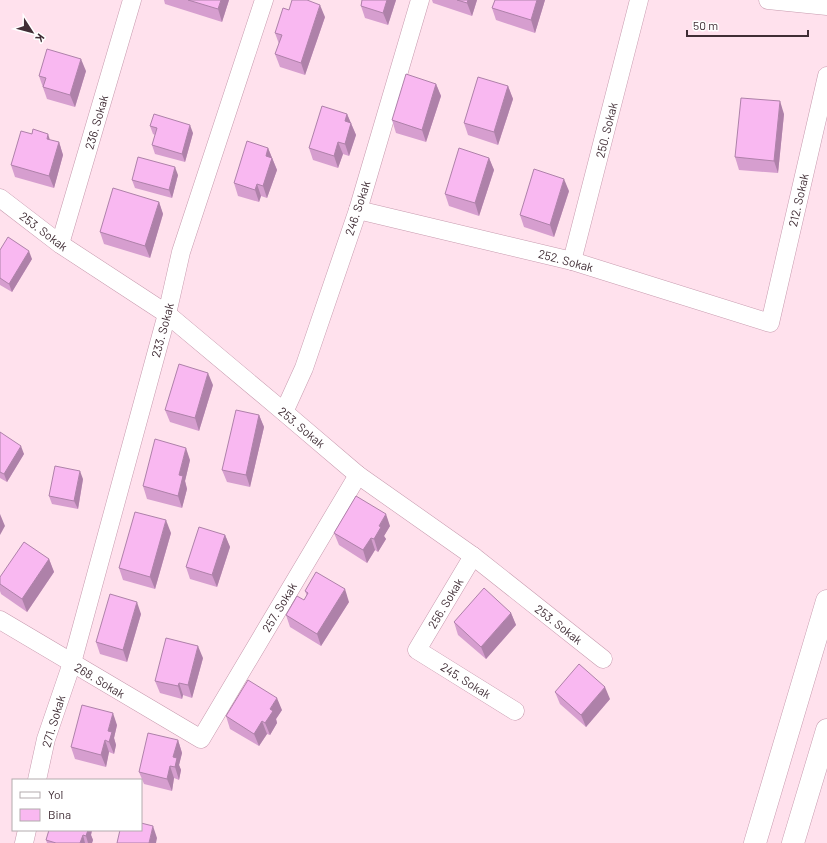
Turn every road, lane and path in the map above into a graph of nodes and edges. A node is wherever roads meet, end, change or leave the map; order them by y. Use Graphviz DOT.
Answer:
graph roads {
  1 [pos="132,0"];
  2 [pos="264,0"];
  3 [pos="420,0"];
  4 [pos="639,0"];
  5 [pos="768,0"];
  6 [pos="827,6"];
  7 [pos="827,76"];
  8 [pos="1,202"];
  9 [pos="358,210"];
  10 [pos="60,244"];
  11 [pos="572,260"];
  12 [pos="167,314"];
  13 [pos="770,323"];
  14 [pos="284,412"];
  15 [pos="358,475"];
  16 [pos="474,556"];
  17 [pos="827,601"];
  18 [pos="0,620"];
  19 [pos="417,650"];
  20 [pos="603,659"];
  21 [pos="72,663"];
  22 [pos="515,711"];
  23 [pos="827,730"];
  24 [pos="201,739"];
  25 [pos="37,779"];
  26 [pos="27,831"];
  27 [pos="24,843"];
  28 [pos="755,843"];
  29 [pos="793,843"];
  1 -- 10 [label="street, 236. Sokak"];
  2 -- 12 [label="street, 233. Sokak"];
  3 -- 9 [label="street, 246. Sokak"];
  4 -- 11 [label="street, 250. Sokak"];
  5 -- 6 [label="street"];
  7 -- 13 [label="street, 212. Sokak"];
  8 -- 10 [label="street, 253. Sokak"];
  9 -- 11 [label="street, 252. Sokak"];
  9 -- 14 [label="street, 246. Sokak"];
  10 -- 12 [label="street, 253. Sokak"];
  11 -- 13 [label="street, 252. Sokak"];
  12 -- 14 [label="street, 253. Sokak"];
  12 -- 21 [label="street, 233. Sokak"];
  14 -- 15 [label="street, 253. Sokak"];
  15 -- 16 [label="street, 253. Sokak"];
  15 -- 24 [label="street, 257. Sokak"];
  16 -- 19 [label="street, 256. Sokak"];
  16 -- 20 [label="street, 253. Sokak"];
  17 -- 28 [label="highway"];
  18 -- 21 [label="street, 268. Sokak"];
  19 -- 22 [label="street, 245. Sokak"];
  21 -- 24 [label="street, 268. Sokak"];
  21 -- 25 [label="street, 271. Sokak"];
  23 -- 29 [label="highway"];
  26 -- 27 [label="street"];
}
